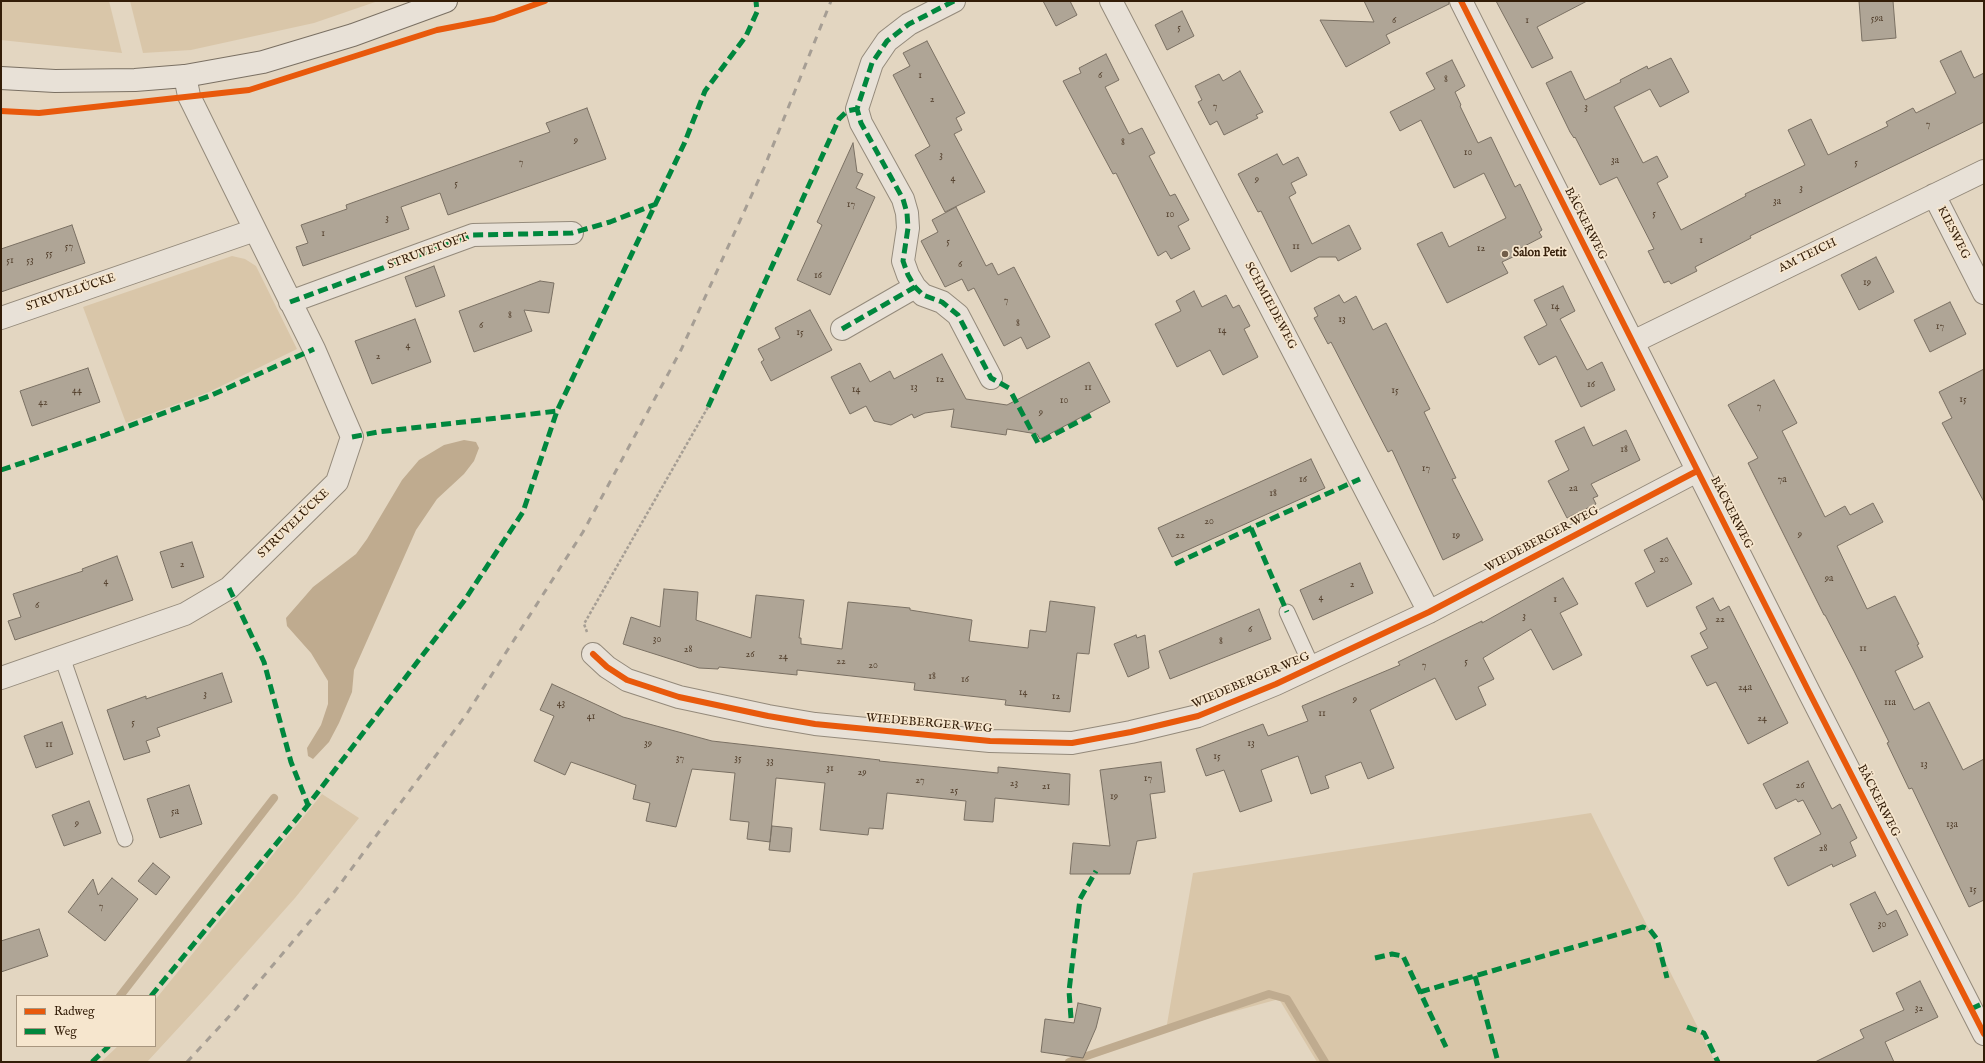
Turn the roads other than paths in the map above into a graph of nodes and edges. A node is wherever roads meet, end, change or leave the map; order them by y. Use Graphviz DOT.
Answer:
graph roads {
  1 [pos="446,1"];
  2 [pos="954,1"];
  3 [pos="1111,1"];
  4 [pos="1461,1"];
  5 [pos="185,76"];
  6 [pos="1,78"];
  7 [pos="1984,171"];
  8 [pos="1934,195"];
  9 [pos="255,230"];
  10 [pos="572,233"];
  11 [pos="915,287"];
  12 [pos="1984,293"];
  13 [pos="290,302"];
  14 [pos="1,318"];
  15 [pos="842,329"];
  16 [pos="1633,342"];
  17 [pos="991,378"];
  18 [pos="1697,471"];
  19 [pos="1288,612"];
  20 [pos="1429,612"];
  21 [pos="593,654"];
  22 [pos="62,656"];
  23 [pos="1312,667"];
  24 [pos="1,678"];
  25 [pos="125,839"];
  26 [pos="1978,1006"];
  27 [pos="1984,1034"];
  1 -- 5 [label="street"];
  2 -- 11 [label="street"];
  3 -- 20 [label="street, SCHMIEDEWEG"];
  4 -- 16 [label="street, BÄCKERWEG"];
  5 -- 6 [label="street"];
  5 -- 9 [label="street, STRUVELÜCKE"];
  7 -- 8 [label="street, AM TEICH"];
  8 -- 12 [label="street, KIESWEG"];
  8 -- 16 [label="street, AM TEICH"];
  9 -- 13 [label="street, STRUVELÜCKE"];
  9 -- 14 [label="street, STRUVELÜCKE"];
  10 -- 13 [label="street, STRUVETOFT"];
  11 -- 15 [label="street"];
  11 -- 17 [label="street"];
  13 -- 22 [label="street, STRUVELÜCKE"];
  16 -- 18 [label="street, BÄCKERWEG"];
  18 -- 20 [label="street, WIEDEBERGER WEG"];
  18 -- 26 [label="street, BÄCKERWEG"];
  19 -- 23 [label="lane"];
  20 -- 23 [label="street, WIEDEBERGER WEG"];
  21 -- 23 [label="street, WIEDEBERGER WEG"];
  22 -- 24 [label="street, STRUVELÜCKE"];
  22 -- 25 [label="lane"];
  26 -- 27 [label="street, BÄCKERWEG"];
}
